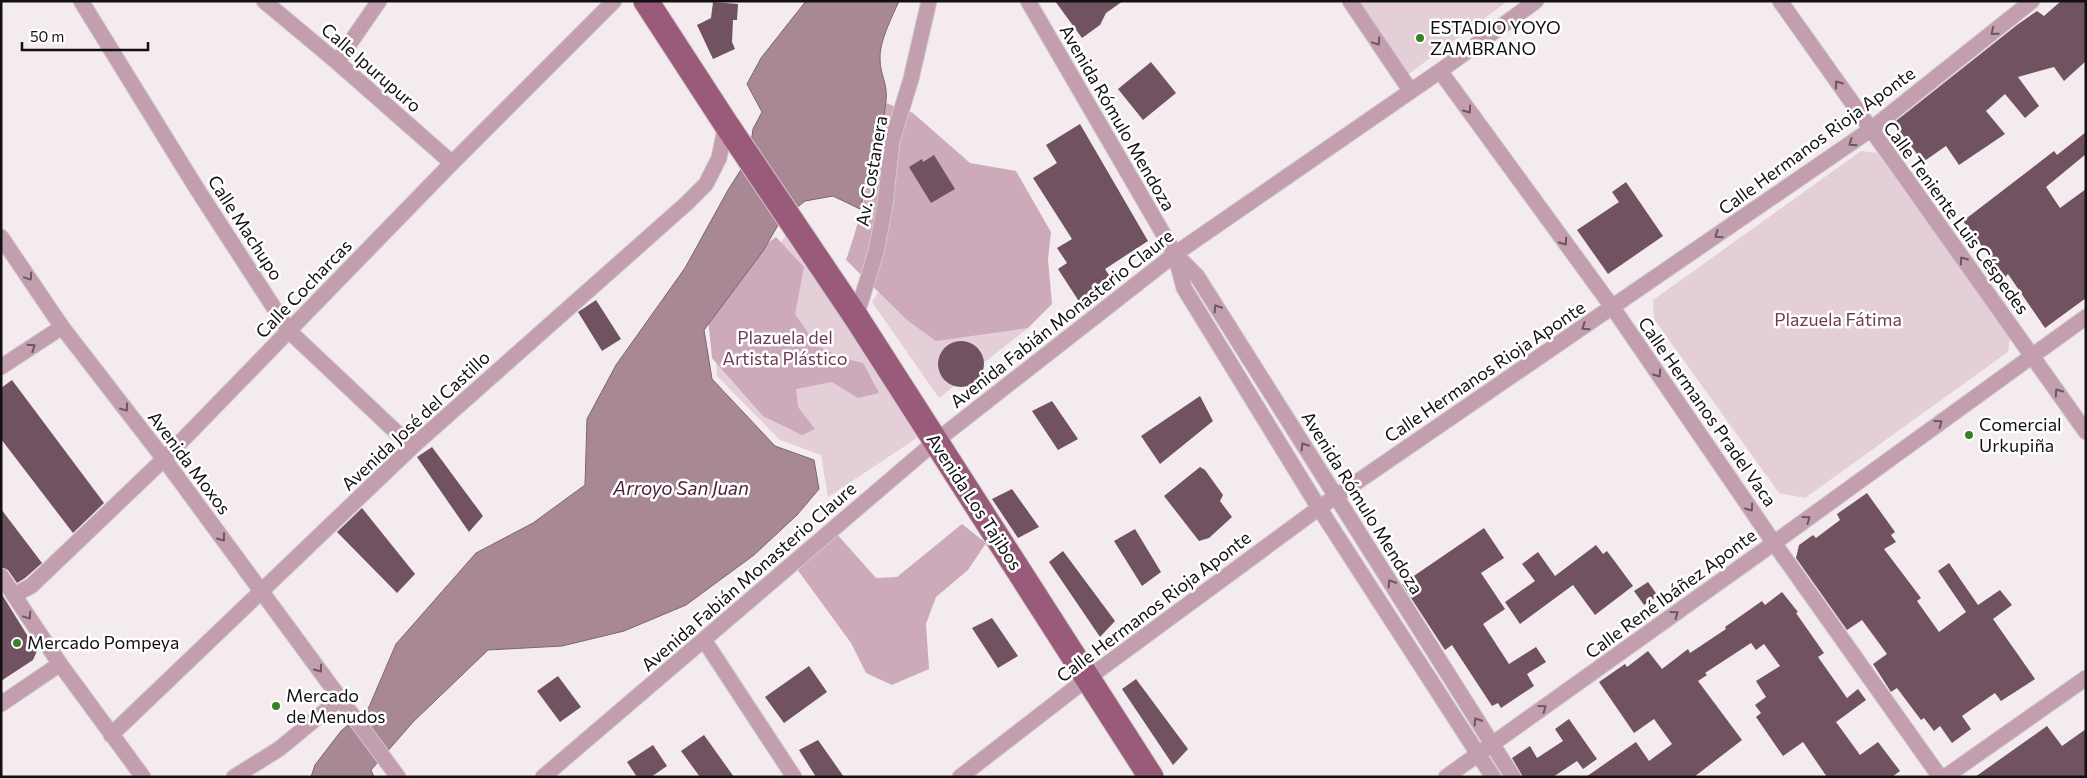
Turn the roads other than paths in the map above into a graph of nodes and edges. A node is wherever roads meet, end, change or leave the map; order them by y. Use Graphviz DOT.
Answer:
graph roads {
  1 [pos="81,1"];
  2 [pos="264,1"];
  3 [pos="379,1"];
  4 [pos="614,1"];
  5 [pos="646,1"];
  6 [pos="929,1"];
  7 [pos="1028,1"];
  8 [pos="1350,1"];
  9 [pos="1536,1"];
  10 [pos="1780,1"];
  11 [pos="2032,1"];
  12 [pos="337,62"];
  13 [pos="1440,71"];
  14 [pos="1410,90"];
  15 [pos="728,127"];
  16 [pos="1870,130"];
  17 [pos="452,163"];
  18 [pos="1,237"];
  19 [pos="1174,254"];
  20 [pos="1613,308"];
  21 [pos="2086,317"];
  22 [pos="856,318"];
  23 [pos="62,326"];
  24 [pos="289,331"];
  25 [pos="2032,356"];
  26 [pos="1,367"];
  27 [pos="2086,432"];
  28 [pos="936,442"];
  29 [pos="412,447"];
  30 [pos="164,459"];
  31 [pos="1336,496"];
  32 [pos="1319,508"];
  33 [pos="1774,543"];
  34 [pos="1,576"];
  35 [pos="262,592"];
  36 [pos="14,595"];
  37 [pos="704,640"];
  38 [pos="60,664"];
  39 [pos="1088,678"];
  40 [pos="2086,678"];
  41 [pos="1,704"];
  42 [pos="345,704"];
  43 [pos="111,735"];
  44 [pos="1492,744"];
  45 [pos="1479,754"];
  46 [pos="393,771"];
  47 [pos="143,777"];
  48 [pos="234,777"];
  49 [pos="544,777"];
  50 [pos="794,777"];
  51 [pos="960,777"];
  52 [pos="1151,777"];
  53 [pos="1446,777"];
  54 [pos="1493,777"];
  55 [pos="1513,777"];
  56 [pos="1940,777"];
  57 [pos="1945,777"];
  1 -- 24 [label="street, Calle Machupo"];
  2 -- 12 [label="street, Calle Ipurupuro"];
  3 -- 12 [label="street"];
  4 -- 17 [label="street, Calle Cocharcas"];
  5 -- 15 [label="main road, Avenida Los Tajibos"];
  6 -- 22 [label="street, Av. Costanera"];
  7 -- 19 [label="street, Avenida Rómulo Mendoza"];
  8 -- 14 [label="street, one-way"];
  9 -- 13 [label="street, Avenida Fabián Monasterio Claure"];
  16 -- 10 [label="street, Calle Teniente Luis Céspedes, one-way"];
  11 -- 16 [label="street, Calle Hermanos Rioja Aponte, one-way"];
  12 -- 17 [label="street, Calle Ipurupuro"];
  13 -- 14 [label="street, Avenida Fabián Monasterio Claure"];
  13 -- 20 [label="street, Calle Hermanos Pradel Vaca, one-way"];
  14 -- 19 [label="street, Avenida Fabián Monasterio Claure"];
  15 -- 22 [label="main road, Avenida Los Tajibos"];
  15 -- 29 [label="street, Avenida José del Castillo"];
  16 -- 20 [label="street, Calle Hermanos Rioja Aponte, one-way"];
  25 -- 16 [label="street, Calle Teniente Luis Céspedes, one-way"];
  17 -- 24 [label="street, Calle Cocharcas"];
  18 -- 23 [label="street, Avenida Moxos, one-way"];
  19 -- 28 [label="street, Avenida Fabián Monasterio Claure"];
  31 -- 19 [label="street, Avenida Rómulo Mendoza, one-way"];
  19 -- 32 [label="street, Avenida Rómulo Mendoza"];
  20 -- 31 [label="street, Calle Hermanos Rioja Aponte, one-way"];
  20 -- 33 [label="street, Calle Hermanos Pradel Vaca, one-way"];
  21 -- 25 [label="street, Calle René Ibáñez Aponte"];
  22 -- 28 [label="main road, Avenida Los Tajibos"];
  26 -- 23 [label="street, one-way"];
  23 -- 30 [label="street, Avenida Moxos, one-way"];
  24 -- 29 [label="street, Calle Machupo"];
  24 -- 30 [label="street, Calle Cocharcas"];
  27 -- 25 [label="street, Calle Teniente Luis Céspedes, one-way"];
  33 -- 25 [label="street, Calle René Ibáñez Aponte, one-way"];
  28 -- 37 [label="street, Avenida Fabián Monasterio Claure"];
  28 -- 39 [label="main road, Avenida Los Tajibos"];
  29 -- 35 [label="street, Avenida José del Castillo"];
  30 -- 35 [label="street, Avenida Moxos, one-way"];
  30 -- 36 [label="street, Calle Cocharcas"];
  31 -- 32 [label="street, Calle Hermanos Rioja Aponte"];
  44 -- 31 [label="street, Avenida Rómulo Mendoza, one-way"];
  32 -- 39 [label="street, Calle Hermanos Rioja Aponte"];
  32 -- 45 [label="street, Avenida Rómulo Mendoza"];
  44 -- 33 [label="street, Calle René Ibáñez Aponte, one-way"];
  33 -- 56 [label="street, Calle Hermanos Pradel Vaca"];
  34 -- 36 [label="street"];
  35 -- 42 [label="street, Avenida Moxos, one-way"];
  35 -- 43 [label="street, Avenida José del Castillo"];
  36 -- 38 [label="street, one-way"];
  37 -- 49 [label="street, Avenida Fabián Monasterio Claure"];
  37 -- 50 [label="street"];
  38 -- 41 [label="street"];
  38 -- 43 [label="street"];
  39 -- 51 [label="street, Calle Hermanos Rioja Aponte"];
  39 -- 52 [label="main road, Avenida Los Tajibos"];
  40 -- 57 [label="street"];
  42 -- 46 [label="street, Avenida Moxos"];
  42 -- 48 [label="street"];
  43 -- 47 [label="street"];
  44 -- 45 [label="street, Calle René Ibáñez Aponte"];
  44 -- 55 [label="street, Avenida Rómulo Mendoza"];
  45 -- 53 [label="street, Calle René Ibáñez Aponte"];
  45 -- 54 [label="street, Avenida Rómulo Mendoza"];
}
